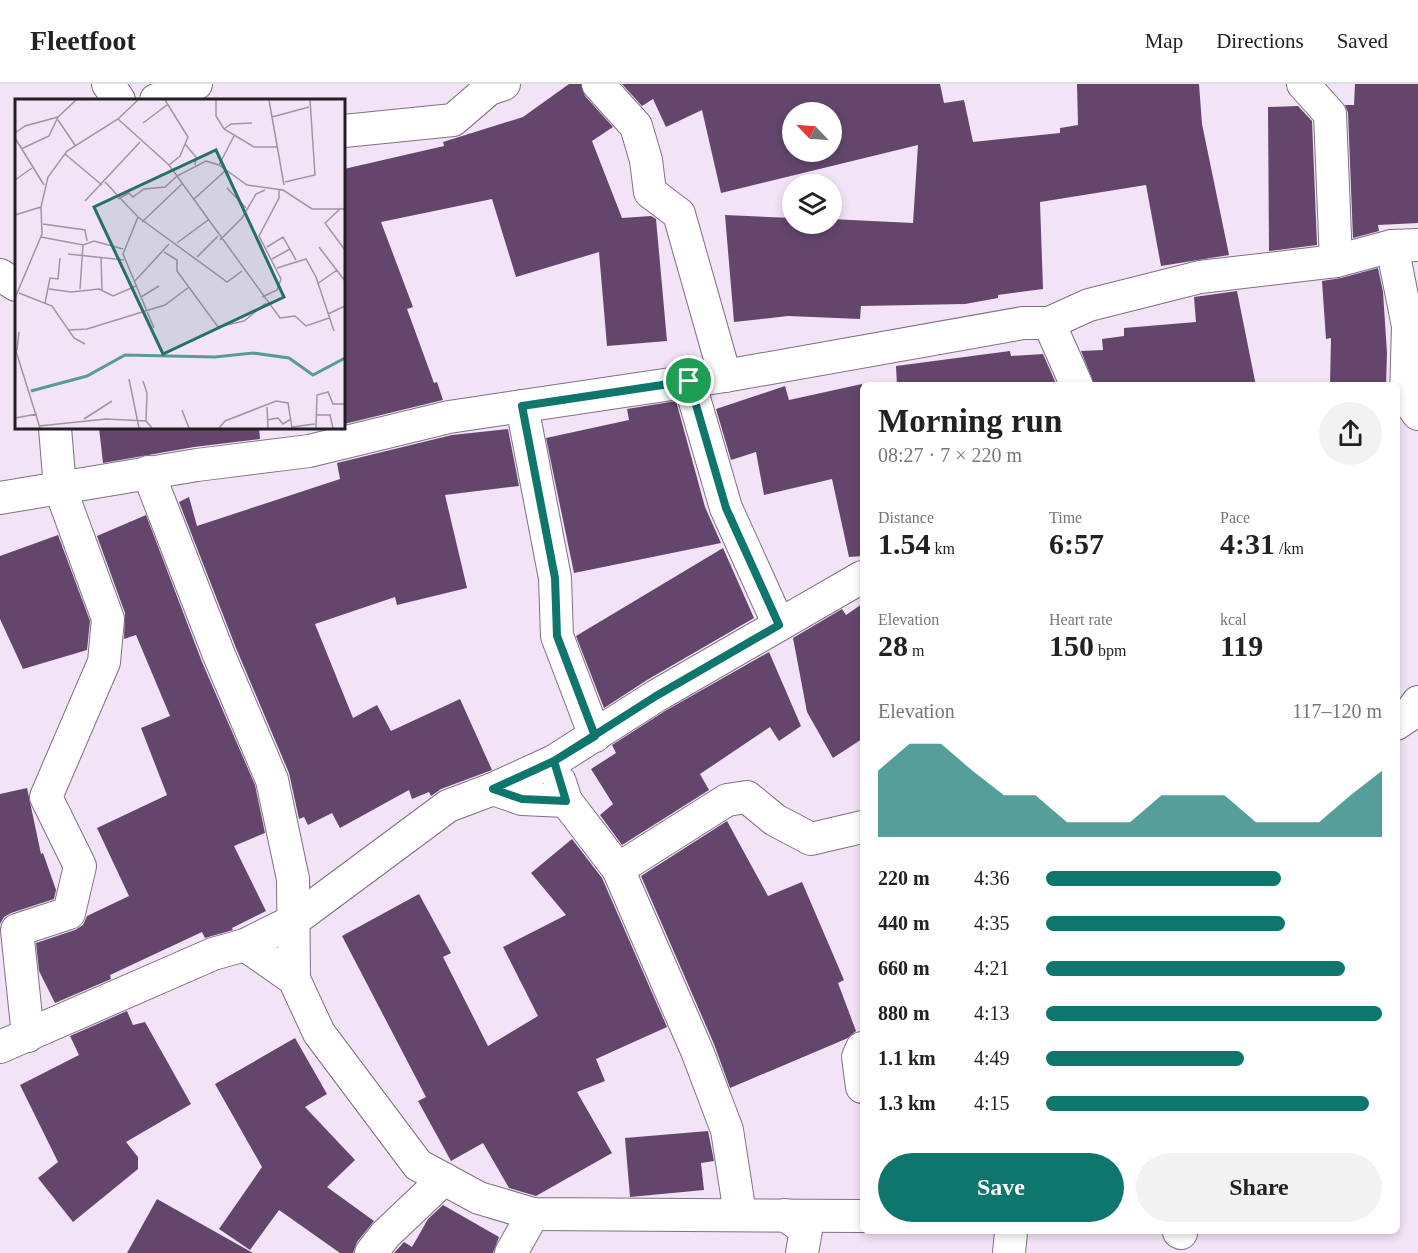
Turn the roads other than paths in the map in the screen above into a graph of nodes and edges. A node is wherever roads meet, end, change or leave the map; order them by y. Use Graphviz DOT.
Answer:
graph roads {
  1 [pos="108,84"];
  2 [pos="197,84"];
  3 [pos="504,84"];
  4 [pos="598,84"];
  5 [pos="1303,84"];
  6 [pos="118,99"];
  7 [pos="159,99"];
  8 [pos="204,99"];
  9 [pos="345,131"];
  10 [pos="1405,246"];
  11 [pos="1336,261"];
  12 [pos="0,275"];
  13 [pos="15,284"];
  14 [pos="1049,323"];
  15 [pos="725,376"];
  16 [pos="689,381"];
  17 [pos="1075,382"];
  18 [pos="522,406"];
  19 [pos="1418,414"];
  20 [pos="55,429"];
  21 [pos="307,439"];
  22 [pos="148,472"];
  23 [pos="60,488"];
  24 [pos="0,498"];
  25 [pos="860,578"];
  26 [pos="779,625"];
  27 [pos="1418,702"];
  28 [pos="1400,721"];
  29 [pos="595,736"];
  30 [pos="554,761"];
  31 [pos="493,789"];
  32 [pos="566,801"];
  33 [pos="860,827"];
  34 [pos="618,869"];
  35 [pos="293,921"];
  36 [pos="245,945"];
  37 [pos="294,979"];
  38 [pos="14,1041"];
  39 [pos="860,1053"];
  40 [pos="860,1072"];
  41 [pos="444,1179"];
  42 [pos="533,1214"];
  43 [pos="740,1214"];
  44 [pos="785,1215"];
  45 [pos="860,1216"];
  46 [pos="1011,1234"];
  47 [pos="371,1253"];
  48 [pos="511,1253"];
  49 [pos="802,1253"];
  50 [pos="1009,1253"];
  1 -- 6 [label="street"];
  2 -- 7 [label="street"];
  2 -- 8 [label="street"];
  3 -- 9 [label="street"];
  4 -- 15 [label="street"];
  5 -- 11 [label="street"];
  10 -- 11 [label="street"];
  10 -- 19 [label="street"];
  11 -- 14 [label="street"];
  12 -- 13 [label="street"];
  14 -- 15 [label="street"];
  14 -- 17 [label="street"];
  15 -- 16 [label="street"];
  16 -- 18 [label="street"];
  16 -- 26 [label="street"];
  18 -- 21 [label="street"];
  18 -- 29 [label="street"];
  20 -- 23 [label="street"];
  21 -- 22 [label="street"];
  22 -- 23 [label="street"];
  22 -- 35 [label="street"];
  23 -- 24 [label="street"];
  23 -- 38 [label="street"];
  25 -- 26 [label="street"];
  26 -- 29 [label="street"];
  27 -- 28 [label="street"];
  29 -- 30 [label="street"];
  30 -- 31 [label="street"];
  30 -- 32 [label="street"];
  31 -- 32 [label="street"];
  31 -- 35 [label="street"];
  32 -- 34 [label="street"];
  33 -- 34 [label="street"];
  34 -- 43 [label="street"];
  35 -- 36 [label="street"];
  35 -- 37 [label="street"];
  36 -- 37 [label="street"];
  36 -- 38 [label="street"];
  37 -- 41 [label="street"];
  39 -- 40 [label="street"];
  41 -- 42 [label="street"];
  41 -- 47 [label="street"];
  42 -- 43 [label="street"];
  42 -- 48 [label="street"];
  43 -- 44 [label="street"];
  44 -- 45 [label="street"];
  44 -- 49 [label="street"];
  46 -- 50 [label="street"];
}
